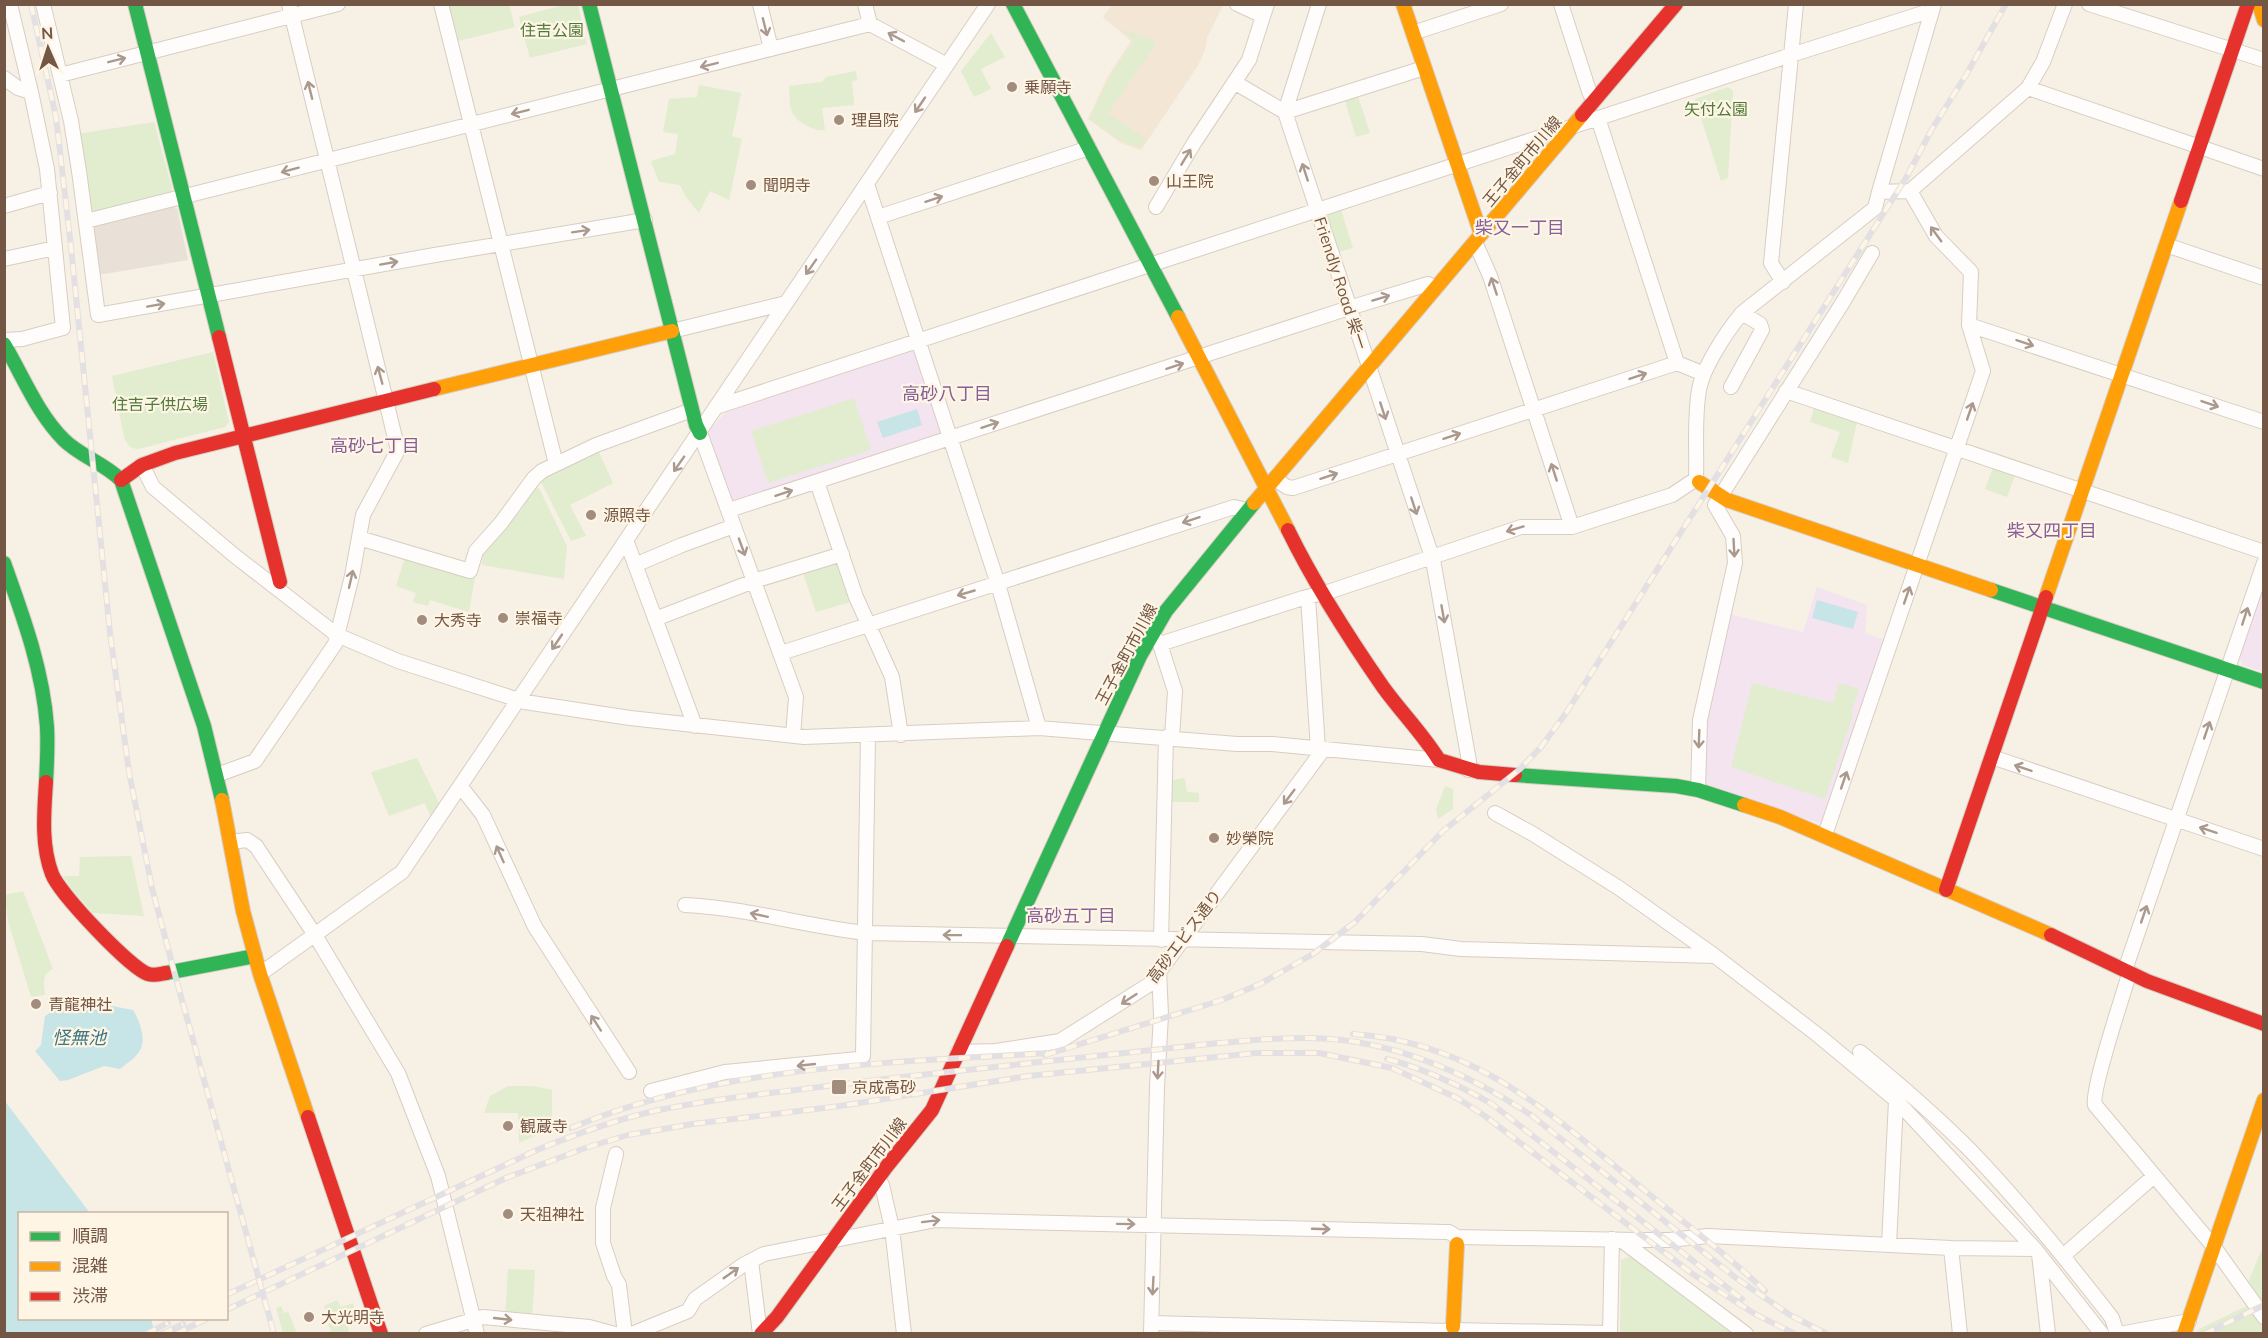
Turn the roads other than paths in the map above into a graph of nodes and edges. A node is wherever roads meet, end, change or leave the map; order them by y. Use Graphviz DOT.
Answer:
graph roads {
  1 [pos="10,4"];
  2 [pos="43,4"];
  3 [pos="135,4"];
  4 [pos="338,4"];
  5 [pos="441,4"];
  6 [pos="589,4"];
  7 [pos="760,4"];
  8 [pos="865,4"];
  9 [pos="988,4"];
  10 [pos="1013,4"];
  11 [pos="1237,4"];
  12 [pos="1319,4"];
  13 [pos="1403,4"];
  14 [pos="1501,4"];
  15 [pos="1561,4"];
  16 [pos="1676,4"];
  17 [pos="1796,4"];
  18 [pos="2065,4"];
  19 [pos="2089,4"];
  20 [pos="2248,4"];
  21 [pos="2259,4"];
  22 [pos="1471,9"];
  23 [pos="290,10"];
  24 [pos="1265,10"];
  25 [pos="1932,10"];
  26 [pos="2264,20"];
  27 [pos="870,24"];
  28 [pos="1413,33"];
  29 [pos="771,50"];
  30 [pos="2232,50"];
  31 [pos="148,52"];
  32 [pos="1791,55"];
  33 [pos="2264,60"];
  34 [pos="24,63"];
  35 [pos="947,65"];
  36 [pos="1424,68"];
  37 [pos="60,75"];
  38 [pos="4,77"];
  39 [pos="1234,82"];
  40 [pos="2028,88"];
  41 [pos="610,89"];
  42 [pos="31,92"];
  43 [pos="1595,98"];
  44 [pos="1286,112"];
  45 [pos="1598,118"];
  46 [pos="471,123"];
  47 [pos="1573,126"];
  48 [pos="2200,147"];
  49 [pos="1089,148"];
  50 [pos="328,160"];
  51 [pos="1456,164"];
  52 [pos="2264,169"];
  53 [pos="867,184"];
  54 [pos="1910,191"];
  55 [pos="1879,192"];
  56 [pos="50,193"];
  57 [pos="184,196"];
  58 [pos="4,206"];
  59 [pos="1156,207"];
  60 [pos="1317,209"];
  61 [pos="878,217"];
  62 [pos="645,220"];
  63 [pos="86,221"];
  64 [pos="1478,238"];
  65 [pos="501,244"];
  66 [pos="2166,245"];
  67 [pos="55,248"];
  68 [pos="1872,253"];
  69 [pos="4,259"];
  70 [pos="1150,264"];
  71 [pos="355,269"];
  72 [pos="2264,278"];
  73 [pos="1783,282"];
  74 [pos="1436,288"];
  75 [pos="209,295"];
  76 [pos="786,303"];
  77 [pos="1349,308"];
  78 [pos="1742,313"];
  79 [pos="1970,324"];
  80 [pos="672,331"];
  81 [pos="4,340"];
  82 [pos="917,341"];
  83 [pos="4,344"];
  84 [pos="1200,358"];
  85 [pos="1677,363"];
  86 [pos="533,365"];
  87 [pos="1369,368"];
  88 [pos="1704,374"];
  89 [pos="2122,374"];
  90 [pos="1731,387"];
  91 [pos="1786,391"];
  92 [pos="387,401"];
  93 [pos="719,406"];
  94 [pos="692,410"];
  95 [pos="1534,410"];
  96 [pos="2264,422"];
  97 [pos="700,433"];
  98 [pos="244,436"];
  99 [pos="950,438"];
  100 [pos="1957,449"];
  101 [pos="1397,454"];
  102 [pos="556,464"];
  103 [pos="142,465"];
  104 [pos="122,480"];
  105 [pos="1698,481"];
  106 [pos="817,482"];
  107 [pos="1271,483"];
  108 [pos="2082,490"];
  109 [pos="1720,496"];
  110 [pos="729,510"];
  111 [pos="1247,510"];
  112 [pos="734,525"];
  113 [pos="1572,527"];
  114 [pos="359,538"];
  115 [pos="626,540"];
  116 [pos="2264,552"];
  117 [pos="842,554"];
  118 [pos="1432,557"];
  119 [pos="4,563"];
  120 [pos="2264,564"];
  121 [pos="635,565"];
  122 [pos="1917,565"];
  123 [pos="754,581"];
  124 [pos="998,584"];
  125 [pos="281,588"];
  126 [pos="1322,593"];
  127 [pos="1308,597"];
  128 [pos="2042,607"];
  129 [pos="655,619"];
  130 [pos="869,626"];
  131 [pos="337,636"];
  132 [pos="1155,639"];
  133 [pos="781,653"];
  134 [pos="2228,669"];
  135 [pos="2264,682"];
  136 [pos="518,700"];
  137 [pos="695,726"];
  138 [pos="1039,728"];
  139 [pos="1105,732"];
  140 [pos="901,735"];
  141 [pos="793,736"];
  142 [pos="868,736"];
  143 [pos="1169,737"];
  144 [pos="1321,750"];
  145 [pos="1992,757"];
  146 [pos="1439,760"];
  147 [pos="1468,770"];
  148 [pos="217,775"];
  149 [pos="460,787"];
  150 [pos="1698,790"];
  151 [pos="1495,813"];
  152 [pos="2177,820"];
  153 [pos="1825,836"];
  154 [pos="230,842"];
  155 [pos="2264,849"];
  156 [pos="1946,890"];
  157 [pos="685,905"];
  158 [pos="866,933"];
  159 [pos="315,935"];
  160 [pos="1011,937"];
  161 [pos="1161,940"];
  162 [pos="1181,940"];
  163 [pos="255,956"];
  164 [pos="1715,956"];
  165 [pos="1159,970"];
  166 [pos="2128,971"];
  167 [pos="260,974"];
  168 [pos="2264,1024"];
  169 [pos="958,1052"];
  170 [pos="1860,1052"];
  171 [pos="629,1072"];
  172 [pos="651,1091"];
  173 [pos="1896,1100"];
  174 [pos="2264,1100"];
  175 [pos="2260,1120"];
  176 [pos="616,1154"];
  177 [pos="2154,1176"];
  178 [pos="877,1179"];
  179 [pos="1155,1225"];
  180 [pos="892,1228"];
  181 [pos="1616,1239"];
  182 [pos="832,1241"];
  183 [pos="1457,1241"];
  184 [pos="1889,1245"];
  185 [pos="2214,1247"];
  186 [pos="1951,1248"];
  187 [pos="2037,1252"];
  188 [pos="2063,1256"];
  189 [pos="751,1261"];
  190 [pos="2264,1317"];
  191 [pos="473,1319"];
  192 [pos="2186,1327"];
  193 [pos="1152,1328"];
  194 [pos="1451,1330"];
  195 [pos="1610,1333"];
  196 [pos="381,1334"];
  197 [pos="426,1334"];
  198 [pos="477,1334"];
  199 [pos="615,1334"];
  200 [pos="625,1334"];
  201 [pos="632,1334"];
  202 [pos="760,1334"];
  203 [pos="904,1334"];
  204 [pos="1746,1334"];
  205 [pos="1960,1334"];
  206 [pos="2048,1334"];
  207 [pos="2102,1334"];
  208 [pos="2118,1334"];
  1 -- 34 [label="street"];
  2 -- 37 [label="street"];
  3 -- 31 [label="street"];
  4 -- 23 [label="street"];
  5 -- 46 [label="street"];
  6 -- 41 [label="street"];
  7 -- 29 [label="street, one-way"];
  8 -- 27 [label="street"];
  9 -- 35 [label="street"];
  10 -- 49 [label="street"];
  11 -- 24 [label="street"];
  12 -- 44 [label="street"];
  13 -- 28 [label="street"];
  14 -- 22 [label="street"];
  15 -- 43 [label="street"];
  16 -- 43 [label="street, 王子金町市川線"];
  17 -- 32 [label="street"];
  18 -- 40 [label="street"];
  19 -- 30 [label="street"];
  20 -- 30 [label="street"];
  21 -- 26 [label="street"];
  22 -- 28 [label="street"];
  23 -- 31 [label="street"];
  50 -- 23 [label="street, one-way"];
  24 -- 39 [label="street"];
  25 -- 32 [label="street"];
  25 -- 55 [label="street"];
  27 -- 29 [label="street"];
  35 -- 27 [label="street, one-way"];
  28 -- 36 [label="street"];
  29 -- 41 [label="street, one-way"];
  30 -- 33 [label="street"];
  30 -- 48 [label="street"];
  37 -- 31 [label="street, one-way"];
  31 -- 57 [label="street"];
  32 -- 45 [label="street"];
  32 -- 73 [label="street"];
  34 -- 38 [label="street"];
  34 -- 42 [label="street"];
  35 -- 53 [label="street, one-way"];
  36 -- 44 [label="street"];
  36 -- 51 [label="street"];
  37 -- 63 [label="street"];
  38 -- 42 [label="street"];
  39 -- 44 [label="street"];
  59 -- 39 [label="street, one-way"];
  40 -- 48 [label="street"];
  40 -- 54 [label="street"];
  41 -- 46 [label="street, one-way"];
  41 -- 62 [label="street"];
  42 -- 56 [label="street"];
  43 -- 47 [label="street, 王子金町市川線"];
  60 -- 44 [label="street, Friendly Road 柴一, one-way"];
  45 -- 47 [label="street"];
  45 -- 85 [label="street"];
  46 -- 50 [label="street"];
  46 -- 65 [label="street"];
  47 -- 51 [label="street"];
  47 -- 64 [label="street, 王子金町市川線"];
  48 -- 52 [label="street"];
  48 -- 66 [label="street"];
  61 -- 49 [label="street, one-way"];
  49 -- 70 [label="street"];
  50 -- 57 [label="street, one-way"];
  50 -- 71 [label="street"];
  51 -- 60 [label="street"];
  51 -- 64 [label="street"];
  53 -- 61 [label="street"];
  53 -- 76 [label="street, one-way"];
  54 -- 55 [label="street"];
  79 -- 54 [label="street, one-way"];
  55 -- 73 [label="street"];
  56 -- 58 [label="street"];
  56 -- 67 [label="street"];
  57 -- 63 [label="street"];
  57 -- 75 [label="street"];
  60 -- 70 [label="street"];
  60 -- 77 [label="street, Friendly Road 柴一"];
  61 -- 82 [label="street"];
  65 -- 62 [label="street, one-way"];
  62 -- 80 [label="street"];
  63 -- 75 [label="street, one-way"];
  64 -- 74 [label="street, 王子金町市川線"];
  95 -- 64 [label="street, one-way"];
  71 -- 65 [label="street, one-way"];
  65 -- 86 [label="street"];
  66 -- 72 [label="street"];
  66 -- 89 [label="street"];
  67 -- 69 [label="street"];
  67 -- 81 [label="street"];
  68 -- 91 [label="street"];
  70 -- 82 [label="street"];
  70 -- 84 [label="street"];
  71 -- 75 [label="street"];
  92 -- 71 [label="street, one-way"];
  73 -- 78 [label="street"];
  77 -- 74 [label="street, one-way"];
  74 -- 87 [label="street, 王子金町市川線"];
  75 -- 98 [label="street"];
  76 -- 80 [label="street"];
  76 -- 93 [label="street"];
  77 -- 84 [label="street"];
  77 -- 87 [label="street, Friendly Road 柴一"];
  78 -- 88 [label="street"];
  78 -- 90 [label="street"];
  79 -- 89 [label="street, one-way"];
  100 -- 79 [label="street, one-way"];
  80 -- 86 [label="street"];
  80 -- 94 [label="street"];
  82 -- 93 [label="street"];
  82 -- 99 [label="street"];
  83 -- 104 [label="street"];
  99 -- 84 [label="street, one-way"];
  84 -- 107 [label="street"];
  85 -- 88 [label="street"];
  95 -- 85 [label="street, one-way"];
  86 -- 92 [label="street"];
  86 -- 102 [label="street"];
  87 -- 101 [label="street, Friendly Road 柴一, one-way"];
  87 -- 107 [label="street, 王子金町市川線"];
  88 -- 105 [label="street"];
  89 -- 96 [label="street, one-way"];
  89 -- 108 [label="street"];
  91 -- 100 [label="street"];
  91 -- 109 [label="street"];
  92 -- 98 [label="street"];
  92 -- 114 [label="street"];
  93 -- 97 [label="street"];
  94 -- 97 [label="street"];
  94 -- 102 [label="street"];
  101 -- 95 [label="street, one-way"];
  113 -- 95 [label="street, one-way"];
  97 -- 110 [label="street"];
  97 -- 115 [label="street, one-way"];
  98 -- 103 [label="street"];
  98 -- 125 [label="street"];
  99 -- 106 [label="street"];
  99 -- 124 [label="street"];
  100 -- 108 [label="street"];
  100 -- 122 [label="street"];
  107 -- 101 [label="street, one-way"];
  101 -- 118 [label="street, Friendly Road 柴一, one-way"];
  102 -- 114 [label="street"];
  103 -- 104 [label="street"];
  103 -- 125 [label="street"];
  104 -- 148 [label="street"];
  105 -- 109 [label="street"];
  105 -- 113 [label="street"];
  110 -- 106 [label="street, one-way"];
  106 -- 117 [label="street"];
  107 -- 111 [label="street, 王子金町市川線"];
  107 -- 126 [label="street"];
  108 -- 116 [label="street"];
  108 -- 128 [label="street"];
  109 -- 122 [label="street"];
  109 -- 150 [label="street, one-way"];
  110 -- 112 [label="street"];
  111 -- 124 [label="street, one-way"];
  111 -- 132 [label="street, 王子金町市川線"];
  112 -- 121 [label="street"];
  112 -- 123 [label="street, one-way"];
  113 -- 118 [label="street, one-way"];
  131 -- 114 [label="street, one-way"];
  115 -- 121 [label="street"];
  115 -- 136 [label="street, one-way"];
  117 -- 123 [label="street"];
  117 -- 130 [label="street"];
  118 -- 126 [label="street"];
  118 -- 147 [label="street, Friendly Road 柴一, one-way"];
  119 -- 163 [label="street"];
  134 -- 120 [label="street, one-way"];
  121 -- 129 [label="street"];
  122 -- 128 [label="street"];
  153 -- 122 [label="street, one-way"];
  123 -- 129 [label="street"];
  123 -- 133 [label="street"];
  124 -- 130 [label="street, one-way"];
  124 -- 138 [label="street"];
  125 -- 131 [label="street"];
  126 -- 127 [label="street"];
  126 -- 146 [label="street"];
  127 -- 132 [label="street"];
  127 -- 144 [label="street"];
  128 -- 134 [label="street"];
  128 -- 145 [label="street"];
  129 -- 137 [label="street"];
  130 -- 133 [label="street"];
  130 -- 140 [label="street"];
  131 -- 136 [label="street"];
  131 -- 148 [label="street"];
  132 -- 139 [label="street, 王子金町市川線"];
  132 -- 143 [label="street"];
  133 -- 141 [label="street"];
  134 -- 135 [label="street"];
  152 -- 134 [label="street, one-way"];
  136 -- 137 [label="street"];
  136 -- 149 [label="street"];
  137 -- 141 [label="street"];
  138 -- 139 [label="street"];
  138 -- 140 [label="street"];
  139 -- 143 [label="street"];
  139 -- 160 [label="street, 王子金町市川線"];
  140 -- 142 [label="street"];
  141 -- 142 [label="street"];
  142 -- 158 [label="street"];
  143 -- 144 [label="street"];
  143 -- 161 [label="street"];
  144 -- 146 [label="street"];
  144 -- 162 [label="street, 高砂エビス通り, one-way"];
  152 -- 145 [label="street, one-way"];
  145 -- 156 [label="street"];
  146 -- 147 [label="street"];
  147 -- 150 [label="street"];
  148 -- 154 [label="street"];
  149 -- 159 [label="street"];
  171 -- 149 [label="street, one-way"];
  150 -- 153 [label="street"];
  151 -- 164 [label="street"];
  155 -- 152 [label="street, one-way"];
  166 -- 152 [label="street, one-way"];
  153 -- 156 [label="street"];
  154 -- 159 [label="street"];
  154 -- 163 [label="street"];
  156 -- 166 [label="street"];
  158 -- 157 [label="street, one-way"];
  160 -- 158 [label="street, one-way"];
  158 -- 172 [label="street, one-way"];
  159 -- 167 [label="street"];
  159 -- 191 [label="street"];
  160 -- 161 [label="street"];
  160 -- 169 [label="street, 王子金町市川線"];
  161 -- 162 [label="street"];
  162 -- 164 [label="street"];
  162 -- 165 [label="street, 高砂エビス通り"];
  163 -- 167 [label="street"];
  164 -- 173 [label="street"];
  165 -- 169 [label="street, 高砂エビス通り, one-way"];
  165 -- 179 [label="street, one-way"];
  166 -- 168 [label="street"];
  166 -- 177 [label="street"];
  167 -- 196 [label="street"];
  169 -- 178 [label="street, 王子金町市川線"];
  170 -- 188 [label="street"];
  173 -- 184 [label="street"];
  173 -- 187 [label="street"];
  174 -- 175 [label="street"];
  175 -- 185 [label="street"];
  176 -- 200 [label="street"];
  177 -- 185 [label="street"];
  177 -- 188 [label="street"];
  178 -- 180 [label="street"];
  178 -- 182 [label="street, 王子金町市川線"];
  180 -- 179 [label="street, one-way"];
  179 -- 183 [label="street, one-way"];
  179 -- 193 [label="street, one-way"];
  180 -- 182 [label="street"];
  180 -- 203 [label="street"];
  181 -- 183 [label="street"];
  181 -- 184 [label="street"];
  181 -- 195 [label="street"];
  181 -- 204 [label="street"];
  182 -- 189 [label="street"];
  182 -- 202 [label="street, 王子金町市川線"];
  183 -- 194 [label="street"];
  184 -- 186 [label="street"];
  185 -- 190 [label="street"];
  185 -- 192 [label="street"];
  186 -- 187 [label="street"];
  186 -- 205 [label="street"];
  187 -- 206 [label="street"];
  187 -- 207 [label="street"];
  188 -- 208 [label="street"];
  201 -- 189 [label="street, one-way"];
  189 -- 202 [label="street"];
  191 -- 197 [label="street"];
  191 -- 198 [label="street"];
  191 -- 199 [label="street, one-way"];
  192 -- 208 [label="street"];
  193 -- 194 [label="street"];
  194 -- 195 [label="street"];
}
